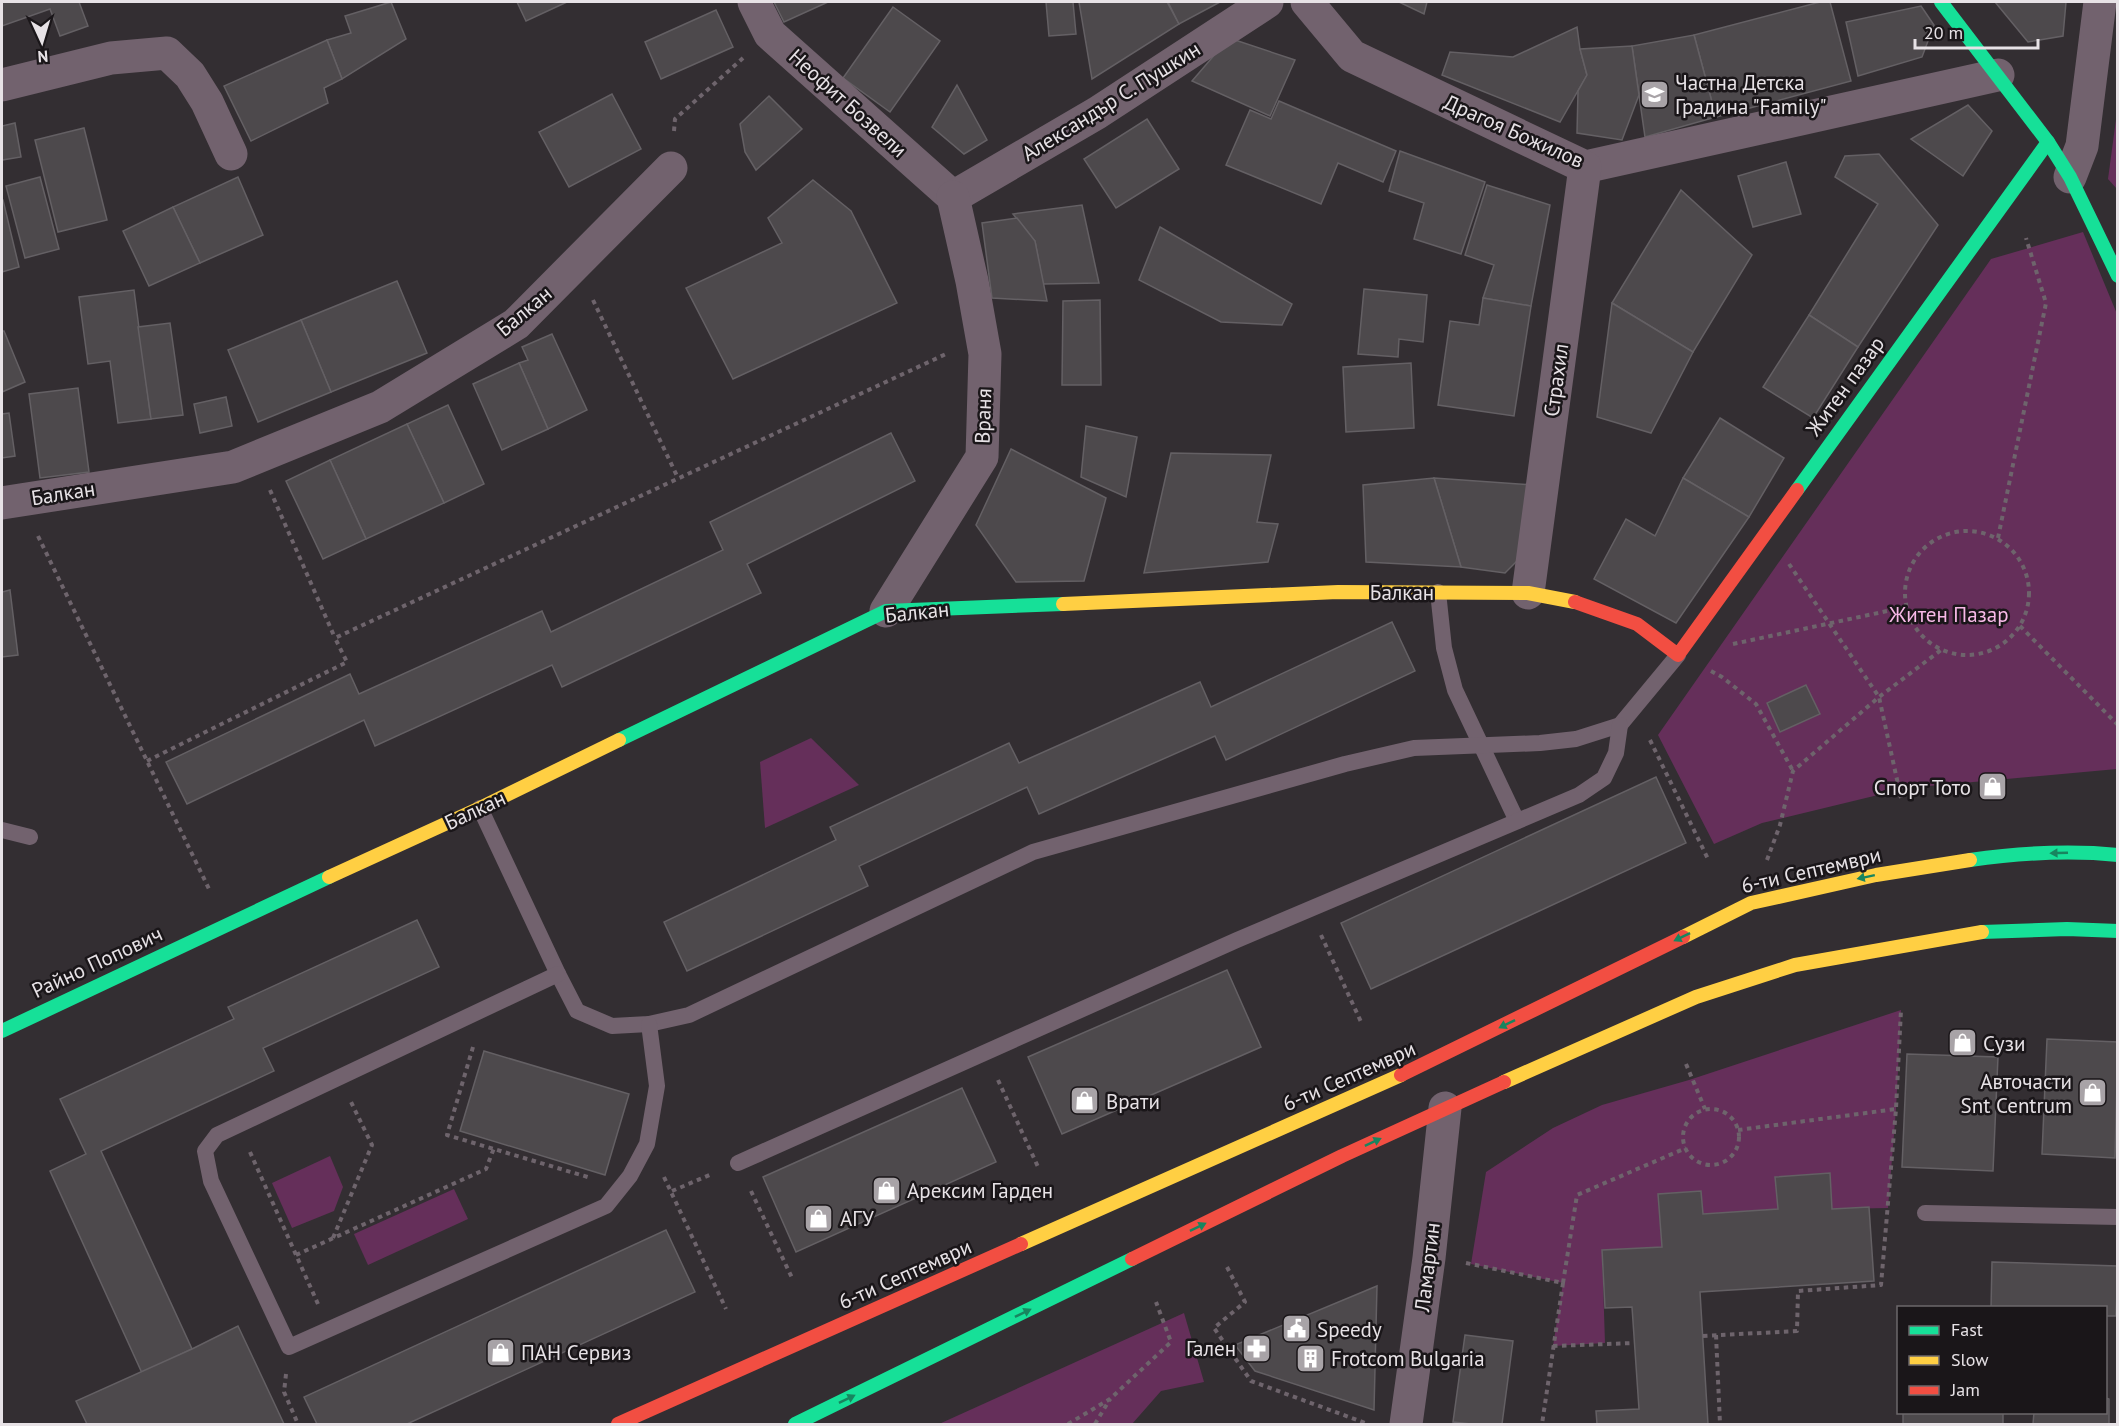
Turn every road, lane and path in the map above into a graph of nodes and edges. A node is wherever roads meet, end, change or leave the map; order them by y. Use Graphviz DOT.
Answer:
graph roads {
  1 [pos="754,2"];
  2 [pos="1268,2"];
  3 [pos="1307,2"];
  4 [pos="1941,2"];
  5 [pos="2100,2"];
  6 [pos="770,34"];
  7 [pos="1998,75"];
  8 [pos="2,86"];
  9 [pos="2048,142"];
  10 [pos="231,154"];
  11 [pos="671,168"];
  12 [pos="1585,168"];
  13 [pos="2070,177"];
  14 [pos="2011,192"];
  15 [pos="953,197"];
  16 [pos="576,264"];
  17 [pos="2118,276"];
  18 [pos="982,337"];
  19 [pos="256,457"];
  20 [pos="678,478"];
  21 [pos="11,501"];
  22 [pos="1766,531"];
  23 [pos="1998,538"];
  24 [pos="1438,592"];
  25 [pos="1528,593"];
  26 [pos="1905,607"];
  27 [pos="886,611"];
  28 [pos="1830,623"];
  29 [pos="2020,626"];
  30 [pos="335,638"];
  31 [pos="1941,650"];
  32 [pos="1678,655"];
  33 [pos="1879,697"];
  34 [pos="1634,708"];
  35 [pos="1620,725"];
  36 [pos="2118,725"];
  37 [pos="1480,744"];
  38 [pos="147,761"];
  39 [pos="1793,771"];
  40 [pos="1901,798"];
  41 [pos="480,808"];
  42 [pos="1517,821"];
  43 [pos="2,830"];
  44 [pos="30,837"];
  45 [pos="2118,855"];
  46 [pos="1709,861"];
  47 [pos="1751,903"];
  48 [pos="1310,909"];
  49 [pos="226,924"];
  50 [pos="2118,931"];
  51 [pos="211,932"];
  52 [pos="558,974"];
  53 [pos="484,1008"];
  54 [pos="1901,1010"];
  55 [pos="649,1024"];
  56 [pos="1362,1024"];
  57 [pos="2,1031"];
  58 [pos="985,1052"];
  59 [pos="1686,1064"];
  60 [pos="340,1077"];
  61 [pos="1444,1108"];
  62 [pos="1705,1109"];
  63 [pos="1896,1109"];
  64 [pos="238,1125"];
  65 [pos="1738,1130"];
  66 [pos="647,1144"];
  67 [pos="494,1148"];
  68 [pos="1686,1148"];
  69 [pos="738,1163"];
  70 [pos="1040,1169"];
  71 [pos="630,1176"];
  72 [pos="672,1191"];
  73 [pos="1925,1213"];
  74 [pos="2118,1217"];
  75 [pos="332,1239"];
  76 [pos="296,1255"];
  77 [pos="1429,1258"];
  78 [pos="1227,1267"];
  79 [pos="793,1280"];
  80 [pos="1563,1283"];
  81 [pos="1156,1302"];
  82 [pos="726,1309"];
  83 [pos="330,1329"];
  84 [pos="1716,1335"];
  85 [pos="1703,1336"];
  86 [pos="1634,1343"];
  87 [pos="1553,1346"];
  88 [pos="289,1347"];
  89 [pos="1110,1399"];
  90 [pos="298,1425"];
  91 [pos="618,1425"];
  92 [pos="795,1425"];
  93 [pos="1068,1425"];
  94 [pos="1095,1425"];
  95 [pos="1368,1425"];
  96 [pos="1406,1425"];
  97 [pos="1542,1425"];
  98 [pos="1720,1425"];
  1 -- 6 [label="street, Неофит Бозвели"];
  2 -- 15 [label="street, Александър С. Пушкин"];
  3 -- 12 [label="street, Драгоя Божилов"];
  4 -- 7 [label="main road"];
  5 -- 13 [label="street"];
  6 -- 11 [label="path"];
  6 -- 15 [label="street, Неофит Бозвели"];
  7 -- 9 [label="main road"];
  7 -- 12 [label="street, Драгоя Божилов"];
  8 -- 10 [label="street"];
  9 -- 13 [label="main road"];
  9 -- 14 [label="main road, Житен пазар"];
  11 -- 16 [label="street, Балкан"];
  12 -- 25 [label="street, Страхил"];
  13 -- 17 [label="main road"];
  14 -- 22 [label="main road, Житен пазар"];
  14 -- 23 [label="path"];
  15 -- 18 [label="street, Враня"];
  16 -- 19 [label="street, Балкан"];
  16 -- 20 [label="path"];
  18 -- 20 [label="path"];
  18 -- 27 [label="street, Враня"];
  19 -- 21 [label="street, Балкан"];
  19 -- 30 [label="path"];
  20 -- 30 [label="path"];
  21 -- 38 [label="path"];
  22 -- 28 [label="path"];
  22 -- 32 [label="main road, Житен пазар"];
  23 -- 26 [label="path"];
  23 -- 29 [label="path"];
  24 -- 25 [label="main road, Балкан"];
  24 -- 27 [label="main road, Балкан"];
  24 -- 37 [label="lane"];
  25 -- 32 [label="main road, Балкан"];
  26 -- 28 [label="path"];
  26 -- 31 [label="path"];
  27 -- 41 [label="main road, Балкан"];
  28 -- 32 [label="path"];
  28 -- 33 [label="path"];
  29 -- 31 [label="path"];
  29 -- 36 [label="path"];
  30 -- 38 [label="path"];
  31 -- 33 [label="path"];
  32 -- 34 [label="lane"];
  32 -- 39 [label="path"];
  33 -- 39 [label="path"];
  33 -- 40 [label="path"];
  34 -- 35 [label="lane"];
  34 -- 46 [label="path"];
  35 -- 37 [label="lane"];
  35 -- 42 [label="lane"];
  37 -- 42 [label="lane"];
  37 -- 55 [label="lane"];
  38 -- 49 [label="path"];
  39 -- 47 [label="path"];
  41 -- 49 [label="main road, Балкан"];
  41 -- 52 [label="lane"];
  42 -- 48 [label="lane"];
  43 -- 44 [label="lane"];
  45 -- 47 [label="main road, 6-ти Септември, one-way"];
  47 -- 91 [label="main road, 6-ти Септември, one-way"];
  48 -- 56 [label="path"];
  48 -- 58 [label="lane"];
  49 -- 51 [label="main road, Балкан"];
  50 -- 61 [label="main road"];
  51 -- 57 [label="main road, Райно Попович"];
  52 -- 53 [label="lane"];
  52 -- 55 [label="lane"];
  53 -- 60 [label="lane"];
  53 -- 67 [label="path"];
  54 -- 63 [label="path"];
  55 -- 66 [label="lane"];
  58 -- 69 [label="lane"];
  58 -- 70 [label="path"];
  59 -- 62 [label="path"];
  60 -- 64 [label="lane"];
  60 -- 75 [label="path"];
  61 -- 77 [label="street, Ламартин"];
  92 -- 61 [label="main road, one-way"];
  62 -- 65 [label="path"];
  62 -- 68 [label="path"];
  63 -- 65 [label="path"];
  63 -- 84 [label="path"];
  64 -- 76 [label="path"];
  64 -- 88 [label="lane"];
  65 -- 68 [label="path"];
  66 -- 71 [label="lane"];
  66 -- 72 [label="path"];
  67 -- 71 [label="path"];
  67 -- 75 [label="path"];
  68 -- 80 [label="path"];
  69 -- 72 [label="path"];
  69 -- 79 [label="path"];
  71 -- 83 [label="lane"];
  72 -- 82 [label="path"];
  73 -- 74 [label="lane"];
  75 -- 76 [label="path"];
  76 -- 83 [label="path"];
  77 -- 80 [label="path"];
  77 -- 96 [label="street, Ламартин"];
  78 -- 95 [label="path"];
  80 -- 87 [label="path"];
  81 -- 89 [label="path"];
  83 -- 88 [label="lane"];
  84 -- 85 [label="path"];
  84 -- 98 [label="path"];
  86 -- 87 [label="path"];
  87 -- 97 [label="path"];
  88 -- 90 [label="path"];
  89 -- 93 [label="path"];
  89 -- 94 [label="path"];
}
